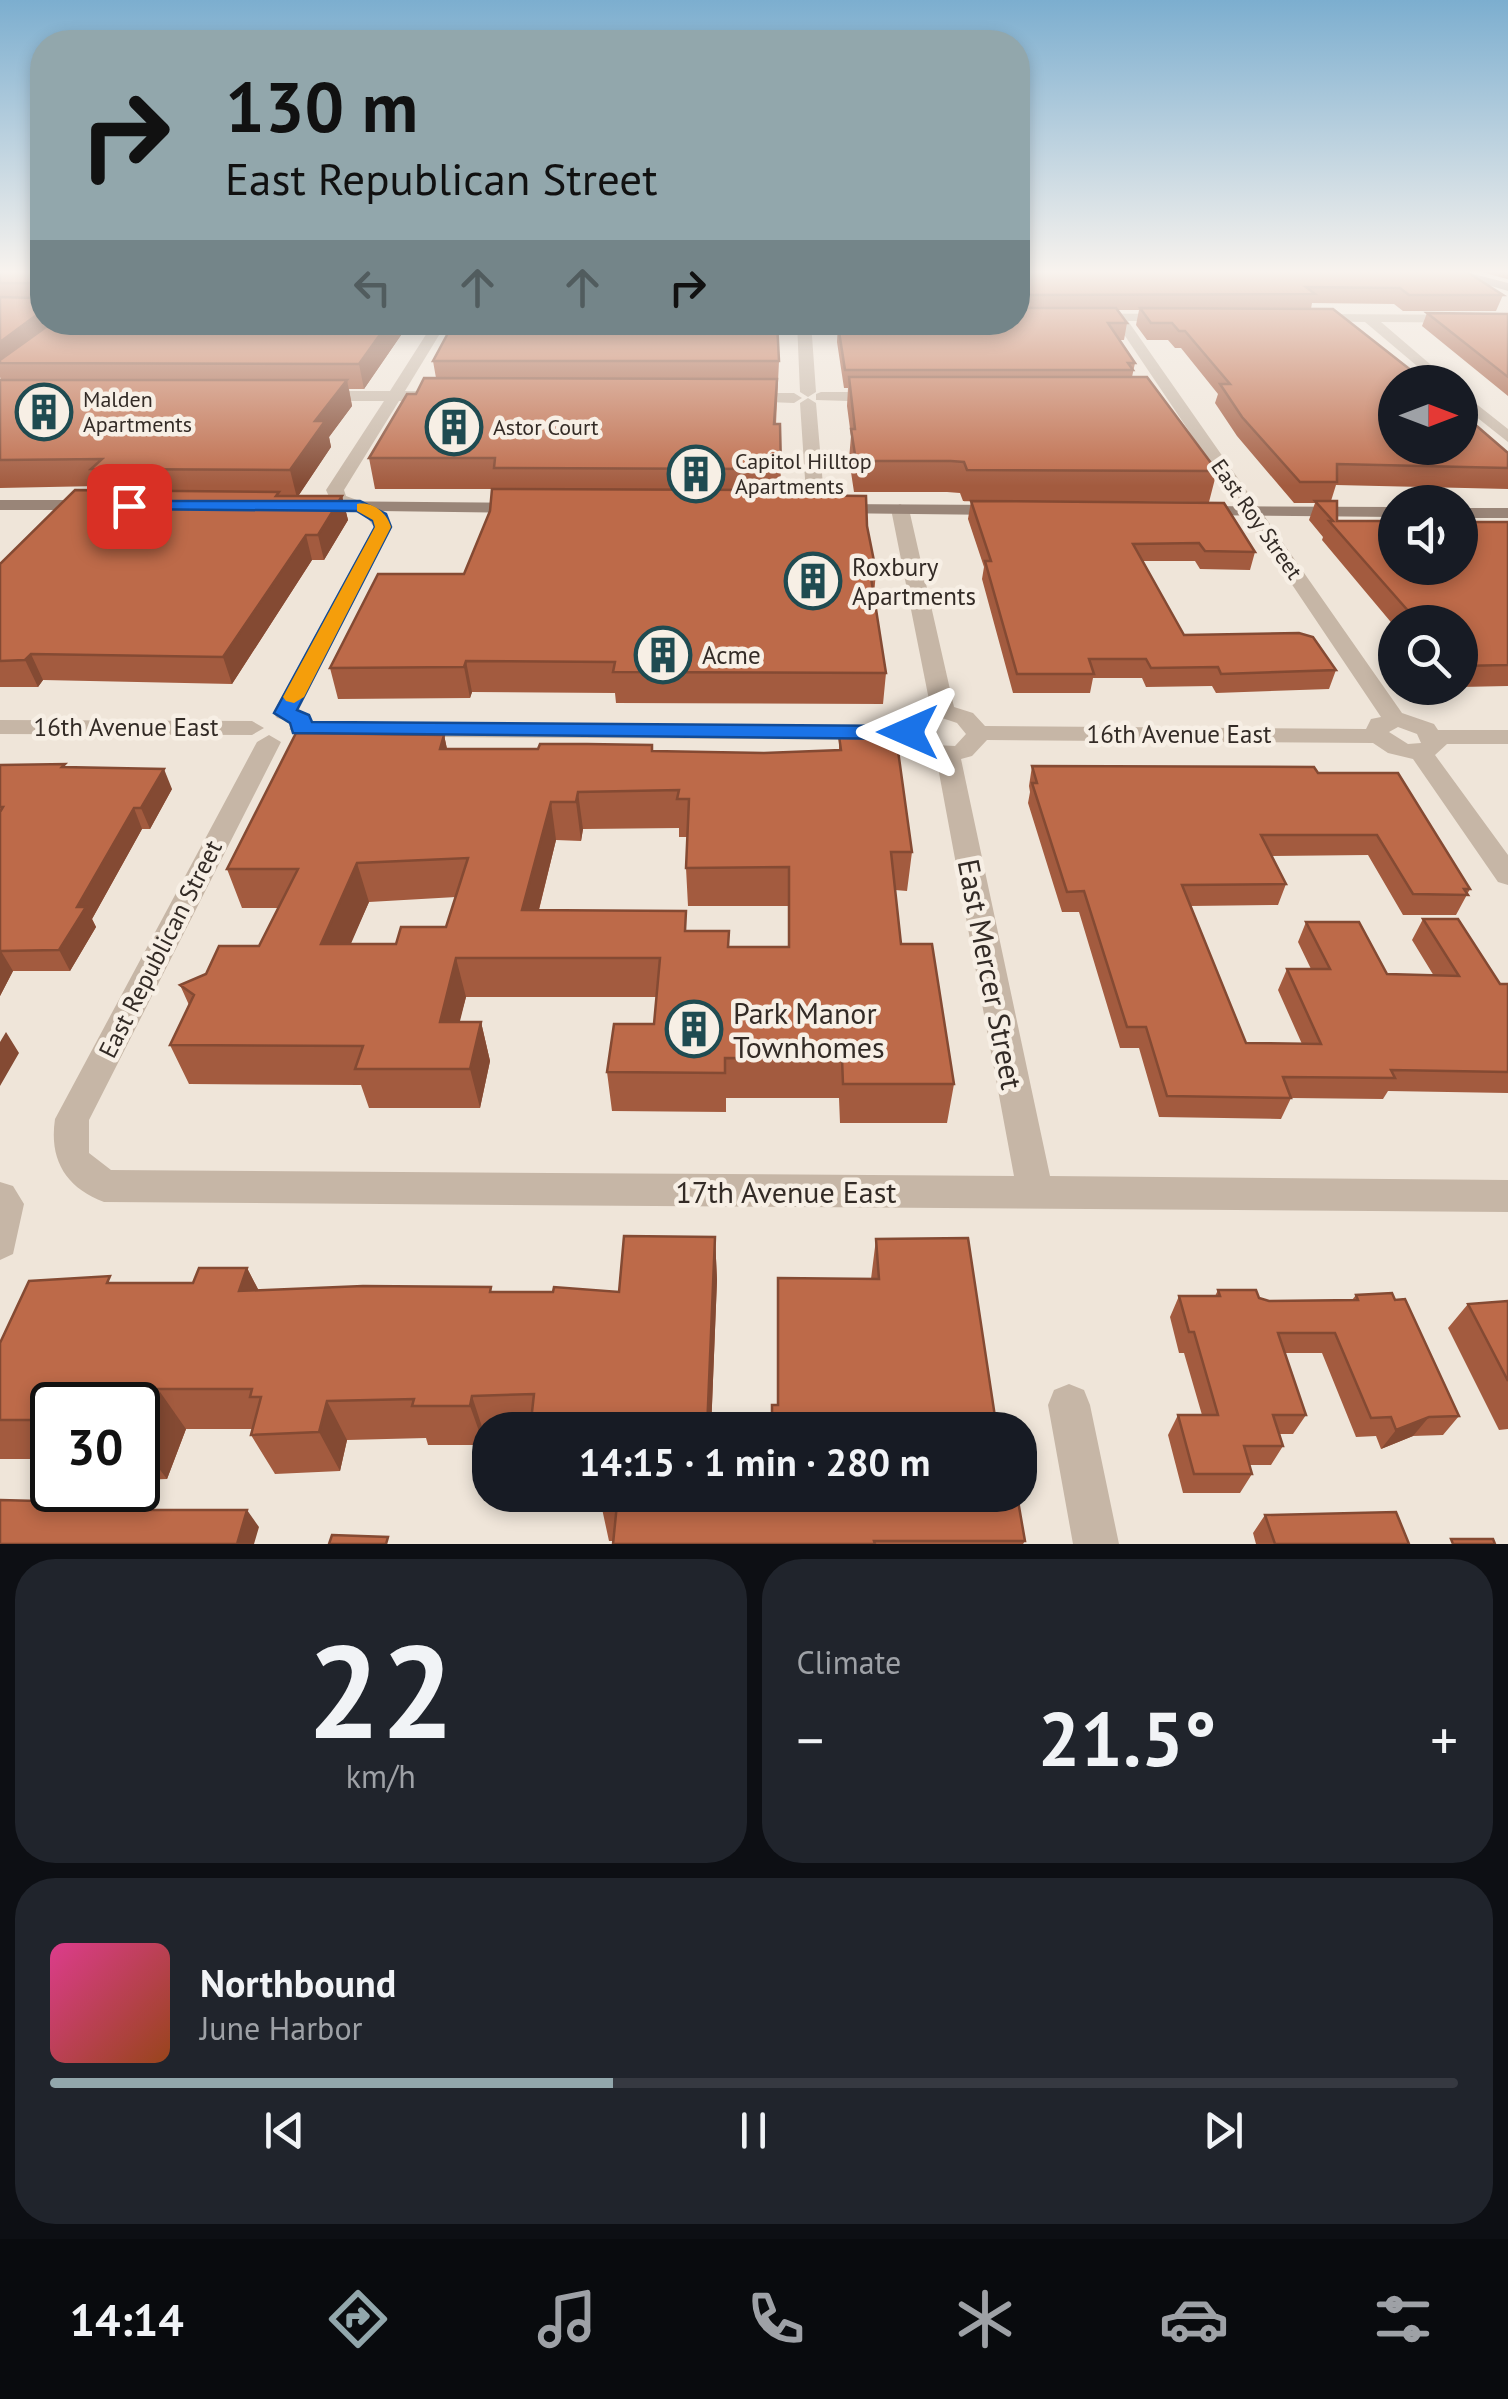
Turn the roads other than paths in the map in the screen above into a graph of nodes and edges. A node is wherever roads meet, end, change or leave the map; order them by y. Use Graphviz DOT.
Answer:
graph roads {
  1 [pos="429,342"];
  2 [pos="805,342"];
  3 [pos="1136,342"];
  4 [pos="1397,342"];
  5 [pos="1424,365"];
  6 [pos="300,396"];
  7 [pos="397,396"];
  8 [pos="448,396"];
  9 [pos="808,397"];
  10 [pos="1172,397"];
  11 [pos="734,398"];
  12 [pos="908,398"];
  13 [pos="1151,398"];
  14 [pos="1478,411"];
  15 [pos="1508,437"];
  16 [pos="0,505"];
  17 [pos="123,505"];
  18 [pos="299,506"];
  19 [pos="360,506"];
  20 [pos="548,508"];
  21 [pos="900,509"];
  22 [pos="1015,510"];
  23 [pos="1182,511"];
  24 [pos="1252,511"];
  25 [pos="1378,512"];
  26 [pos="1478,513"];
  27 [pos="1508,513"];
  28 [pos="942,711"];
  29 [pos="293,721"];
  30 [pos="0,726"];
  31 [pos="1387,728"];
  32 [pos="908,732"];
  33 [pos="978,733"];
  34 [pos="261,735"];
  35 [pos="1508,737"];
  36 [pos="1427,744"];
  37 [pos="948,754"];
  38 [pos="1508,875"];
  39 [pos="73,1161"];
  40 [pos="1035,1193"];
  41 [pos="1508,1196"];
  42 [pos="3,1201"];
  43 [pos="0,1242"];
  44 [pos="1069,1405"];
  45 [pos="1096,1544"];
  1 -- 7 [label="street"];
  2 -- 9 [label="street"];
  3 -- 10 [label="street, East Roy Street"];
  4 -- 5 [label="street"];
  6 -- 7 [label="street"];
  7 -- 8 [label="street"];
  7 -- 19 [label="street"];
  9 -- 11 [label="street"];
  9 -- 12 [label="street"];
  9 -- 21 [label="street"];
  10 -- 13 [label="street"];
  10 -- 24 [label="street, East Roy Street"];
  14 -- 15 [label="street"];
  16 -- 17 [label="street"];
  18 -- 19 [label="street"];
  19 -- 20 [label="street"];
  19 -- 29 [label="street"];
  21 -- 22 [label="street"];
  21 -- 28 [label="street"];
  23 -- 24 [label="street"];
  24 -- 25 [label="street"];
  24 -- 31 [label="street, East Roy Street"];
  26 -- 27 [label="street"];
  28 -- 32 [label="street"];
  28 -- 33 [label="street"];
  29 -- 32 [label="street"];
  29 -- 34 [label="street"];
  30 -- 34 [label="street, 16th Avenue East"];
  31 -- 33 [label="street, 16th Avenue East"];
  31 -- 36 [label="street"];
  32 -- 37 [label="street"];
  33 -- 37 [label="street"];
  34 -- 39 [label="street, East Republican Street"];
  35 -- 36 [label="street"];
  36 -- 38 [label="street"];
  37 -- 40 [label="street, East Mercer Street"];
  39 -- 40 [label="street, 17th Avenue East"];
  40 -- 41 [label="street, 17th Avenue East"];
  42 -- 43 [label="street"];
  44 -- 45 [label="street"];
}
